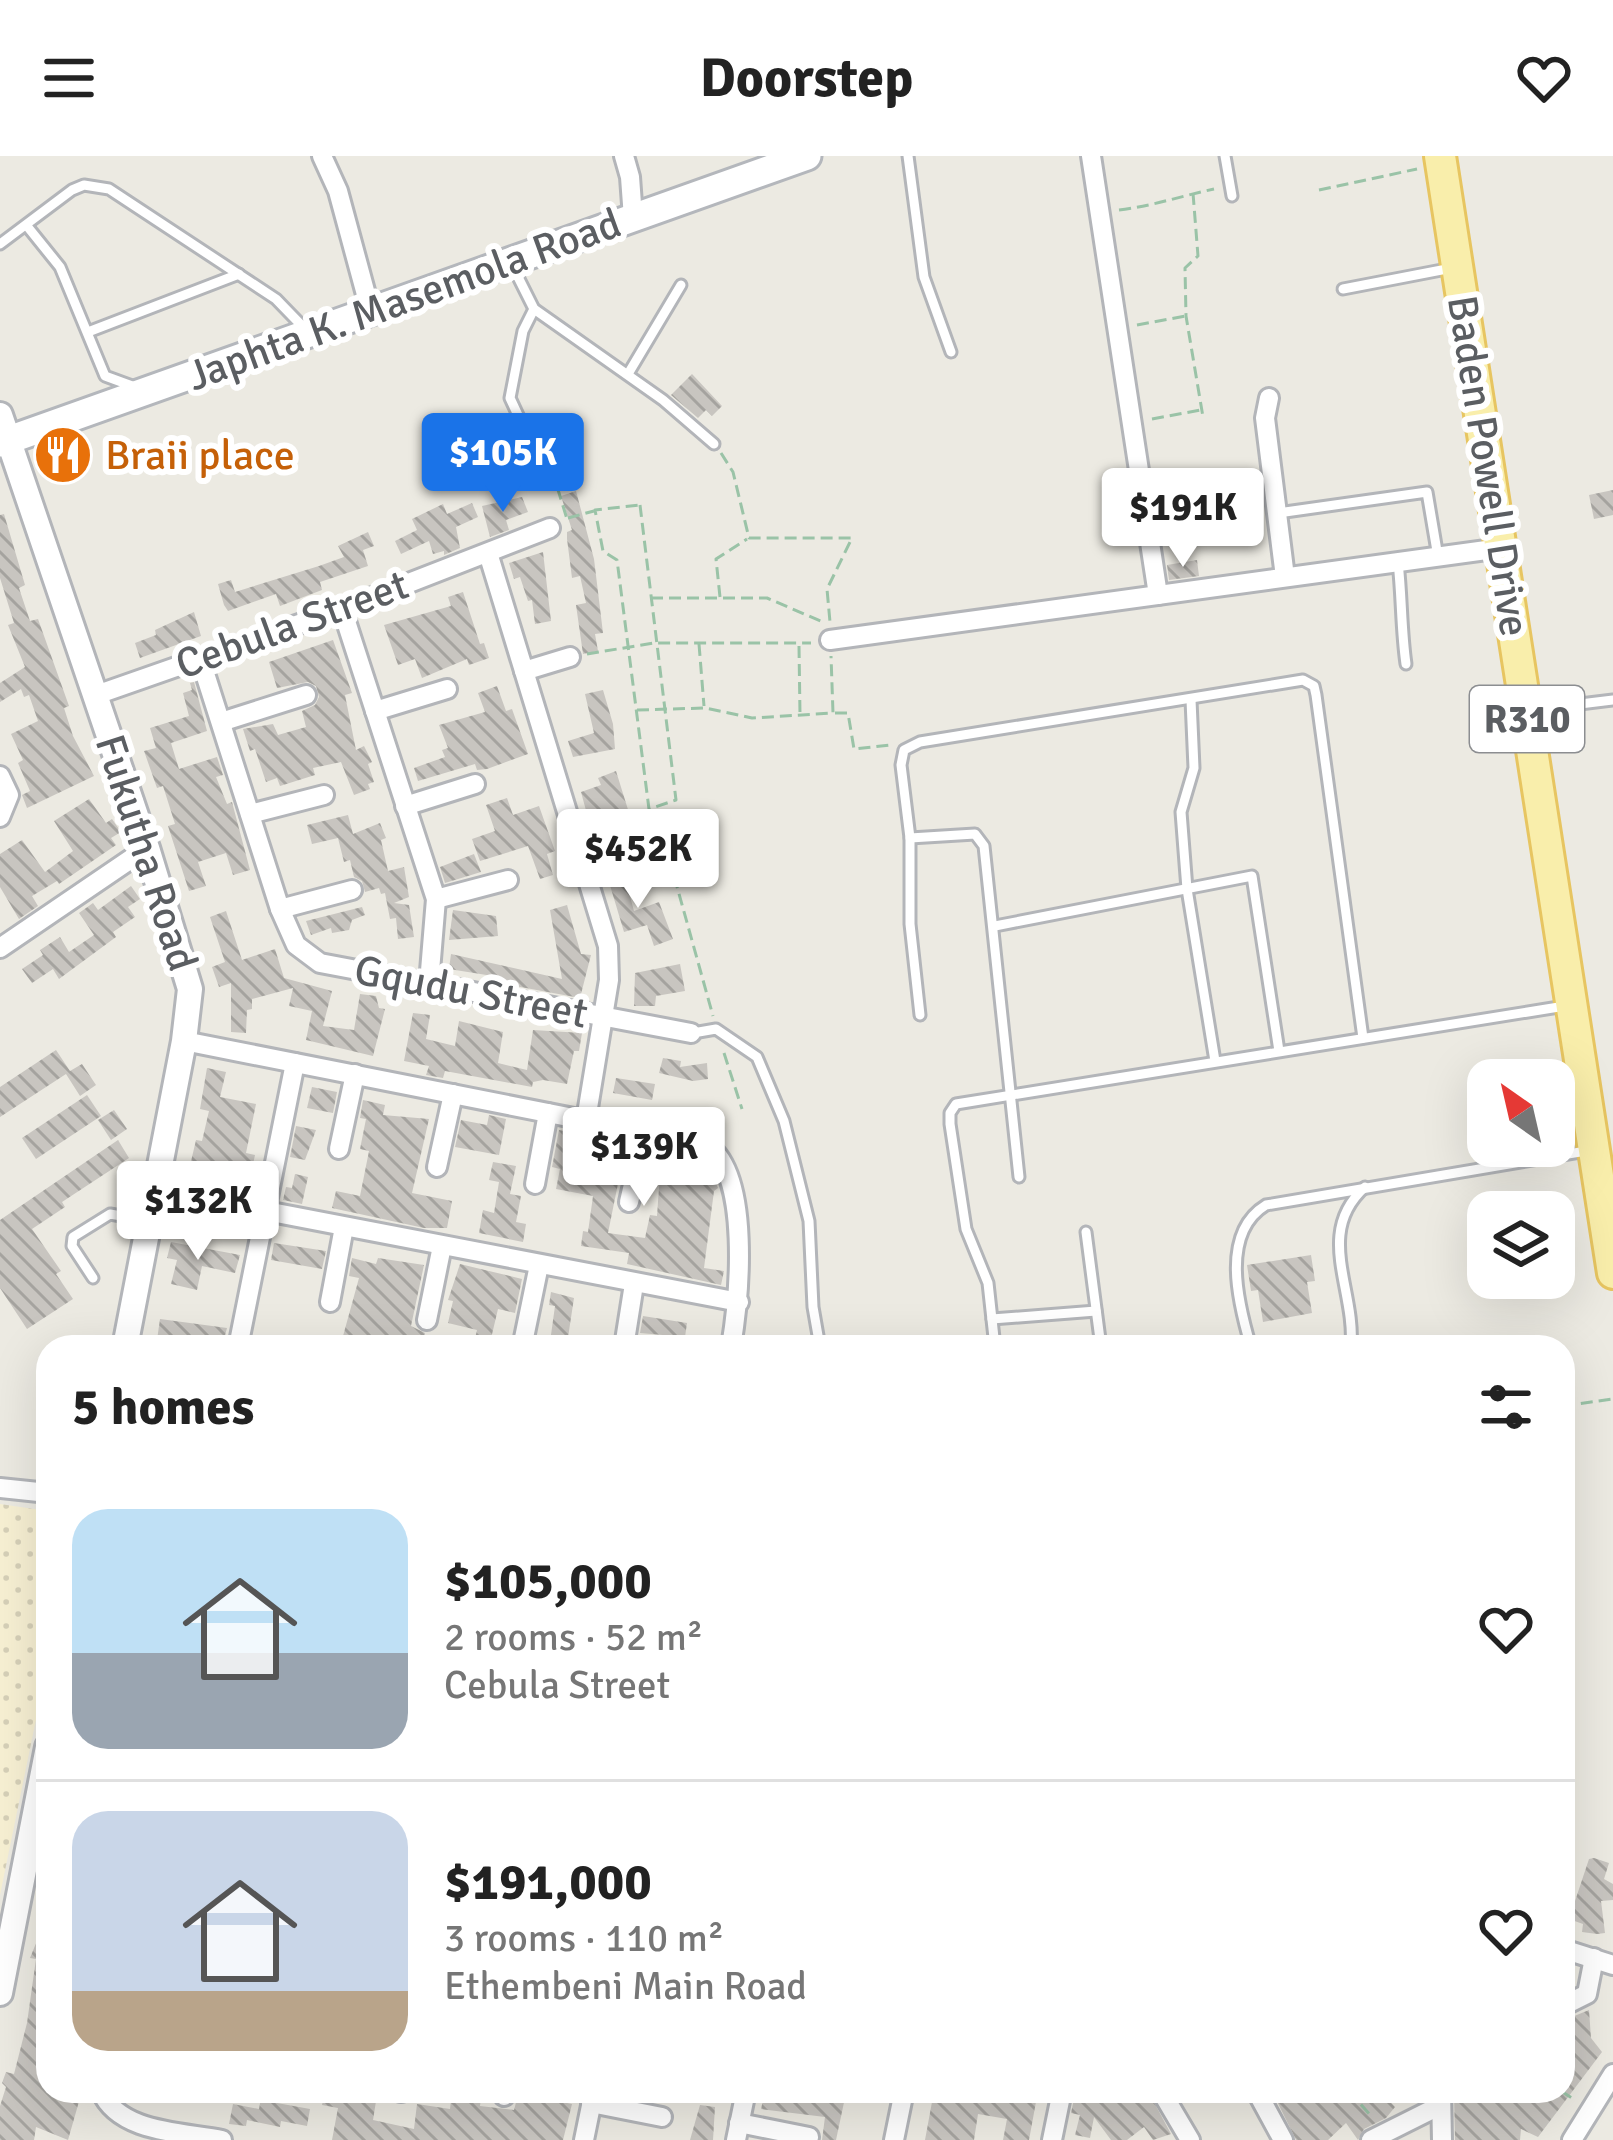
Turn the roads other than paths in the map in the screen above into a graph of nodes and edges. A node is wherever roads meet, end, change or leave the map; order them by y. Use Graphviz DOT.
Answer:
graph roads {
  1 [pos="322,156"];
  2 [pos="624,156"];
  3 [pos="807,156"];
  4 [pos="908,156"];
  5 [pos="1091,156"];
  6 [pos="1225,156"];
  7 [pos="1441,160"];
  8 [pos="745,166"];
  9 [pos="1231,190"];
  10 [pos="633,218"];
  11 [pos="27,226"];
  12 [pos="0,244"];
  13 [pos="510,262"];
  14 [pos="1457,267"];
  15 [pos="239,274"];
  16 [pos="681,285"];
  17 [pos="1343,289"];
  18 [pos="534,309"];
  19 [pos="371,313"];
  20 [pos="88,332"];
  21 [pos="310,334"];
  22 [pos="951,352"];
  23 [pos="628,374"];
  24 [pos="146,392"];
  25 [pos="1269,398"];
  26 [pos="3,432"];
  27 [pos="714,444"];
  28 [pos="535,452"];
  29 [pos="1278,513"];
  30 [pos="550,528"];
  31 [pos="1501,548"];
  32 [pos="488,553"];
  33 [pos="1438,557"];
  34 [pos="1398,562"];
  35 [pos="1286,577"];
  36 [pos="1158,595"];
  37 [pos="342,609"];
  38 [pos="830,640"];
  39 [pos="570,657"];
  40 [pos="200,658"];
  41 [pos="1406,664"];
  42 [pos="524,671"];
  43 [pos="447,689"];
  44 [pos="96,695"];
  45 [pos="307,695"];
  46 [pos="1191,700"];
  47 [pos="1613,700"];
  48 [pos="375,711"];
  49 [pos="1526,711"];
  50 [pos="220,722"];
  51 [pos="0,776"];
  52 [pos="475,784"];
  53 [pos="324,795"];
  54 [pos="405,806"];
  55 [pos="250,814"];
  56 [pos="0,817"];
  57 [pos="910,838"];
  58 [pos="147,848"];
  59 [pos="508,880"];
  60 [pos="1187,889"];
  61 [pos="352,890"];
  62 [pos="436,899"];
  63 [pos="280,909"];
  64 [pos="995,926"];
  65 [pos="0,948"];
  66 [pos="429,983"];
  67 [pos="1570,1005"];
  68 [pos="920,1015"];
  69 [pos="602,1017"];
  70 [pos="691,1034"];
  71 [pos="1363,1038"];
  72 [pos="184,1042"];
  73 [pos="1279,1051"];
  74 [pos="1215,1061"];
  75 [pos="295,1063"];
  76 [pos="355,1075"];
  77 [pos="1013,1093"];
  78 [pos="453,1094"];
  79 [pos="548,1113"];
  80 [pos="586,1120"];
  81 [pos="645,1132"];
  82 [pos="339,1149"];
  83 [pos="1594,1150"];
  84 [pos="437,1167"];
  85 [pos="1019,1177"];
  86 [pos="535,1184"];
  87 [pos="1365,1186"];
  88 [pos="629,1202"];
  89 [pos="266,1211"];
  90 [pos="149,1221"];
  91 [pos="344,1227"];
  92 [pos="1086,1232"];
  93 [pos="442,1246"];
  94 [pos="538,1265"];
  95 [pos="1613,1273"];
  96 [pos="93,1278"];
  97 [pos="634,1284"];
  98 [pos="330,1302"];
  99 [pos="739,1302"];
  100 [pos="1096,1311"];
  101 [pos="992,1319"];
  102 [pos="427,1320"];
  103 [pos="127,1335"];
  104 [pos="240,1335"];
  105 [pos="525,1335"];
  106 [pos="626,1335"];
  107 [pos="732,1335"];
  108 [pos="818,1335"];
  109 [pos="994,1335"];
  110 [pos="1099,1335"];
  111 [pos="1249,1335"];
  112 [pos="1352,1335"];
  113 [pos="0,1488"];
  114 [pos="36,1492"];
  115 [pos="36,1809"];
  116 [pos="1603,1961"];
  117 [pos="0,1994"];
  118 [pos="1575,2000"];
  119 [pos="1613,2074"];
  120 [pos="107,2103"];
  121 [pos="591,2103"];
  122 [pos="613,2103"];
  123 [pos="902,2103"];
  124 [pos="1060,2103"];
  125 [pos="1168,2103"];
  126 [pos="1263,2103"];
  127 [pos="1433,2103"];
  128 [pos="1441,2103"];
  129 [pos="662,2117"];
  130 [pos="738,2132"];
  131 [pos="1378,2136"];
  132 [pos="808,2137"];
  133 [pos="222,2140"];
  134 [pos="584,2140"];
  135 [pos="894,2140"];
  136 [pos="1052,2140"];
  137 [pos="1190,2140"];
  138 [pos="1283,2140"];
  139 [pos="1442,2140"];
  140 [pos="1572,2140"];
  1 -- 19 [label="street"];
  2 -- 10 [label="street"];
  3 -- 8 [label="main road, Japhta K. Masemola Road"];
  4 -- 22 [label="lane"];
  5 -- 36 [label="street"];
  6 -- 9 [label="lane"];
  7 -- 14 [label="main road, Baden Powell Drive / R310"];
  8 -- 10 [label="main road, Japhta K. Masemola Road"];
  10 -- 13 [label="main road, Japhta K. Masemola Road"];
  11 -- 12 [label="lane"];
  11 -- 15 [label="lane"];
  11 -- 20 [label="lane"];
  13 -- 18 [label="lane"];
  13 -- 19 [label="main road, Japhta K. Masemola Road"];
  14 -- 17 [label="lane"];
  14 -- 31 [label="main road, Baden Powell Drive / R310"];
  15 -- 20 [label="lane"];
  15 -- 21 [label="lane"];
  16 -- 23 [label="lane"];
  18 -- 23 [label="lane"];
  18 -- 28 [label="lane"];
  19 -- 21 [label="main road, Japhta K. Masemola Road"];
  20 -- 24 [label="lane"];
  21 -- 24 [label="main road, Japhta K. Masemola Road"];
  23 -- 27 [label="lane"];
  24 -- 26 [label="main road, Japhta K. Masemola Road"];
  25 -- 29 [label="street"];
  26 -- 44 [label="street, Fukutha Road"];
  29 -- 33 [label="lane"];
  29 -- 35 [label="street"];
  30 -- 32 [label="street, Cebula Street"];
  31 -- 33 [label="street"];
  31 -- 49 [label="main road, Baden Powell Drive / R310"];
  32 -- 37 [label="street, Cebula Street"];
  32 -- 42 [label="street"];
  33 -- 34 [label="street"];
  34 -- 35 [label="street"];
  34 -- 41 [label="lane"];
  35 -- 36 [label="street"];
  36 -- 38 [label="street"];
  37 -- 40 [label="street, Cebula Street"];
  37 -- 48 [label="street"];
  39 -- 42 [label="street"];
  40 -- 44 [label="street, Cebula Street"];
  40 -- 50 [label="street, Gqudu Street"];
  42 -- 69 [label="street"];
  43 -- 48 [label="street"];
  44 -- 58 [label="street, Fukutha Road"];
  45 -- 50 [label="street"];
  46 -- 57 [label="lane"];
  46 -- 60 [label="lane"];
  46 -- 71 [label="lane"];
  47 -- 49 [label="lane"];
  48 -- 54 [label="street"];
  49 -- 67 [label="main road, Baden Powell Drive / R310"];
  50 -- 55 [label="street, Gqudu Street"];
  51 -- 56 [label="street"];
  52 -- 54 [label="street"];
  53 -- 55 [label="street"];
  54 -- 62 [label="street"];
  55 -- 63 [label="street, Gqudu Street"];
  57 -- 64 [label="lane"];
  57 -- 68 [label="lane"];
  58 -- 65 [label="street"];
  58 -- 72 [label="street, Fukutha Road"];
  59 -- 62 [label="street"];
  60 -- 64 [label="lane"];
  60 -- 73 [label="lane"];
  60 -- 74 [label="lane"];
  61 -- 63 [label="street, Gqudu Street"];
  62 -- 66 [label="street"];
  63 -- 66 [label="street, Gqudu Street"];
  64 -- 77 [label="lane"];
  66 -- 69 [label="street, Gqudu Street"];
  67 -- 71 [label="lane"];
  67 -- 83 [label="main road, Baden Powell Drive / R310"];
  69 -- 70 [label="street, Gqudu Street"];
  69 -- 80 [label="street"];
  70 -- 108 [label="lane"];
  71 -- 73 [label="lane"];
  72 -- 75 [label="street"];
  72 -- 90 [label="street, Fukutha Road"];
  73 -- 74 [label="lane"];
  74 -- 77 [label="lane"];
  75 -- 76 [label="street"];
  75 -- 89 [label="street"];
  76 -- 78 [label="street"];
  76 -- 82 [label="street"];
  77 -- 85 [label="lane"];
  77 -- 101 [label="lane"];
  78 -- 79 [label="street"];
  78 -- 84 [label="street"];
  79 -- 80 [label="street"];
  79 -- 86 [label="street"];
  80 -- 81 [label="street"];
  81 -- 88 [label="street"];
  81 -- 99 [label="street"];
  83 -- 87 [label="lane"];
  83 -- 95 [label="main road, Baden Powell Drive / R310"];
  87 -- 111 [label="lane"];
  87 -- 112 [label="lane"];
  89 -- 91 [label="street"];
  89 -- 104 [label="street"];
  90 -- 96 [label="lane"];
  90 -- 103 [label="street, Fukutha Road"];
  91 -- 93 [label="street"];
  91 -- 98 [label="street"];
  92 -- 100 [label="lane"];
  93 -- 94 [label="street"];
  93 -- 102 [label="street"];
  94 -- 97 [label="street"];
  94 -- 105 [label="street"];
  97 -- 99 [label="street"];
  97 -- 106 [label="street"];
  99 -- 107 [label="street"];
  100 -- 101 [label="lane"];
  100 -- 110 [label="lane"];
  101 -- 109 [label="lane"];
  113 -- 114 [label="street"];
  115 -- 117 [label="street"];
  116 -- 118 [label="street"];
  119 -- 140 [label="street"];
  120 -- 133 [label="street"];
  121 -- 134 [label="street"];
  122 -- 129 [label="street"];
  123 -- 135 [label="street"];
  124 -- 136 [label="street"];
  125 -- 137 [label="street"];
  126 -- 138 [label="street"];
  127 -- 131 [label="street"];
  128 -- 139 [label="street"];
  130 -- 132 [label="street"];
}
